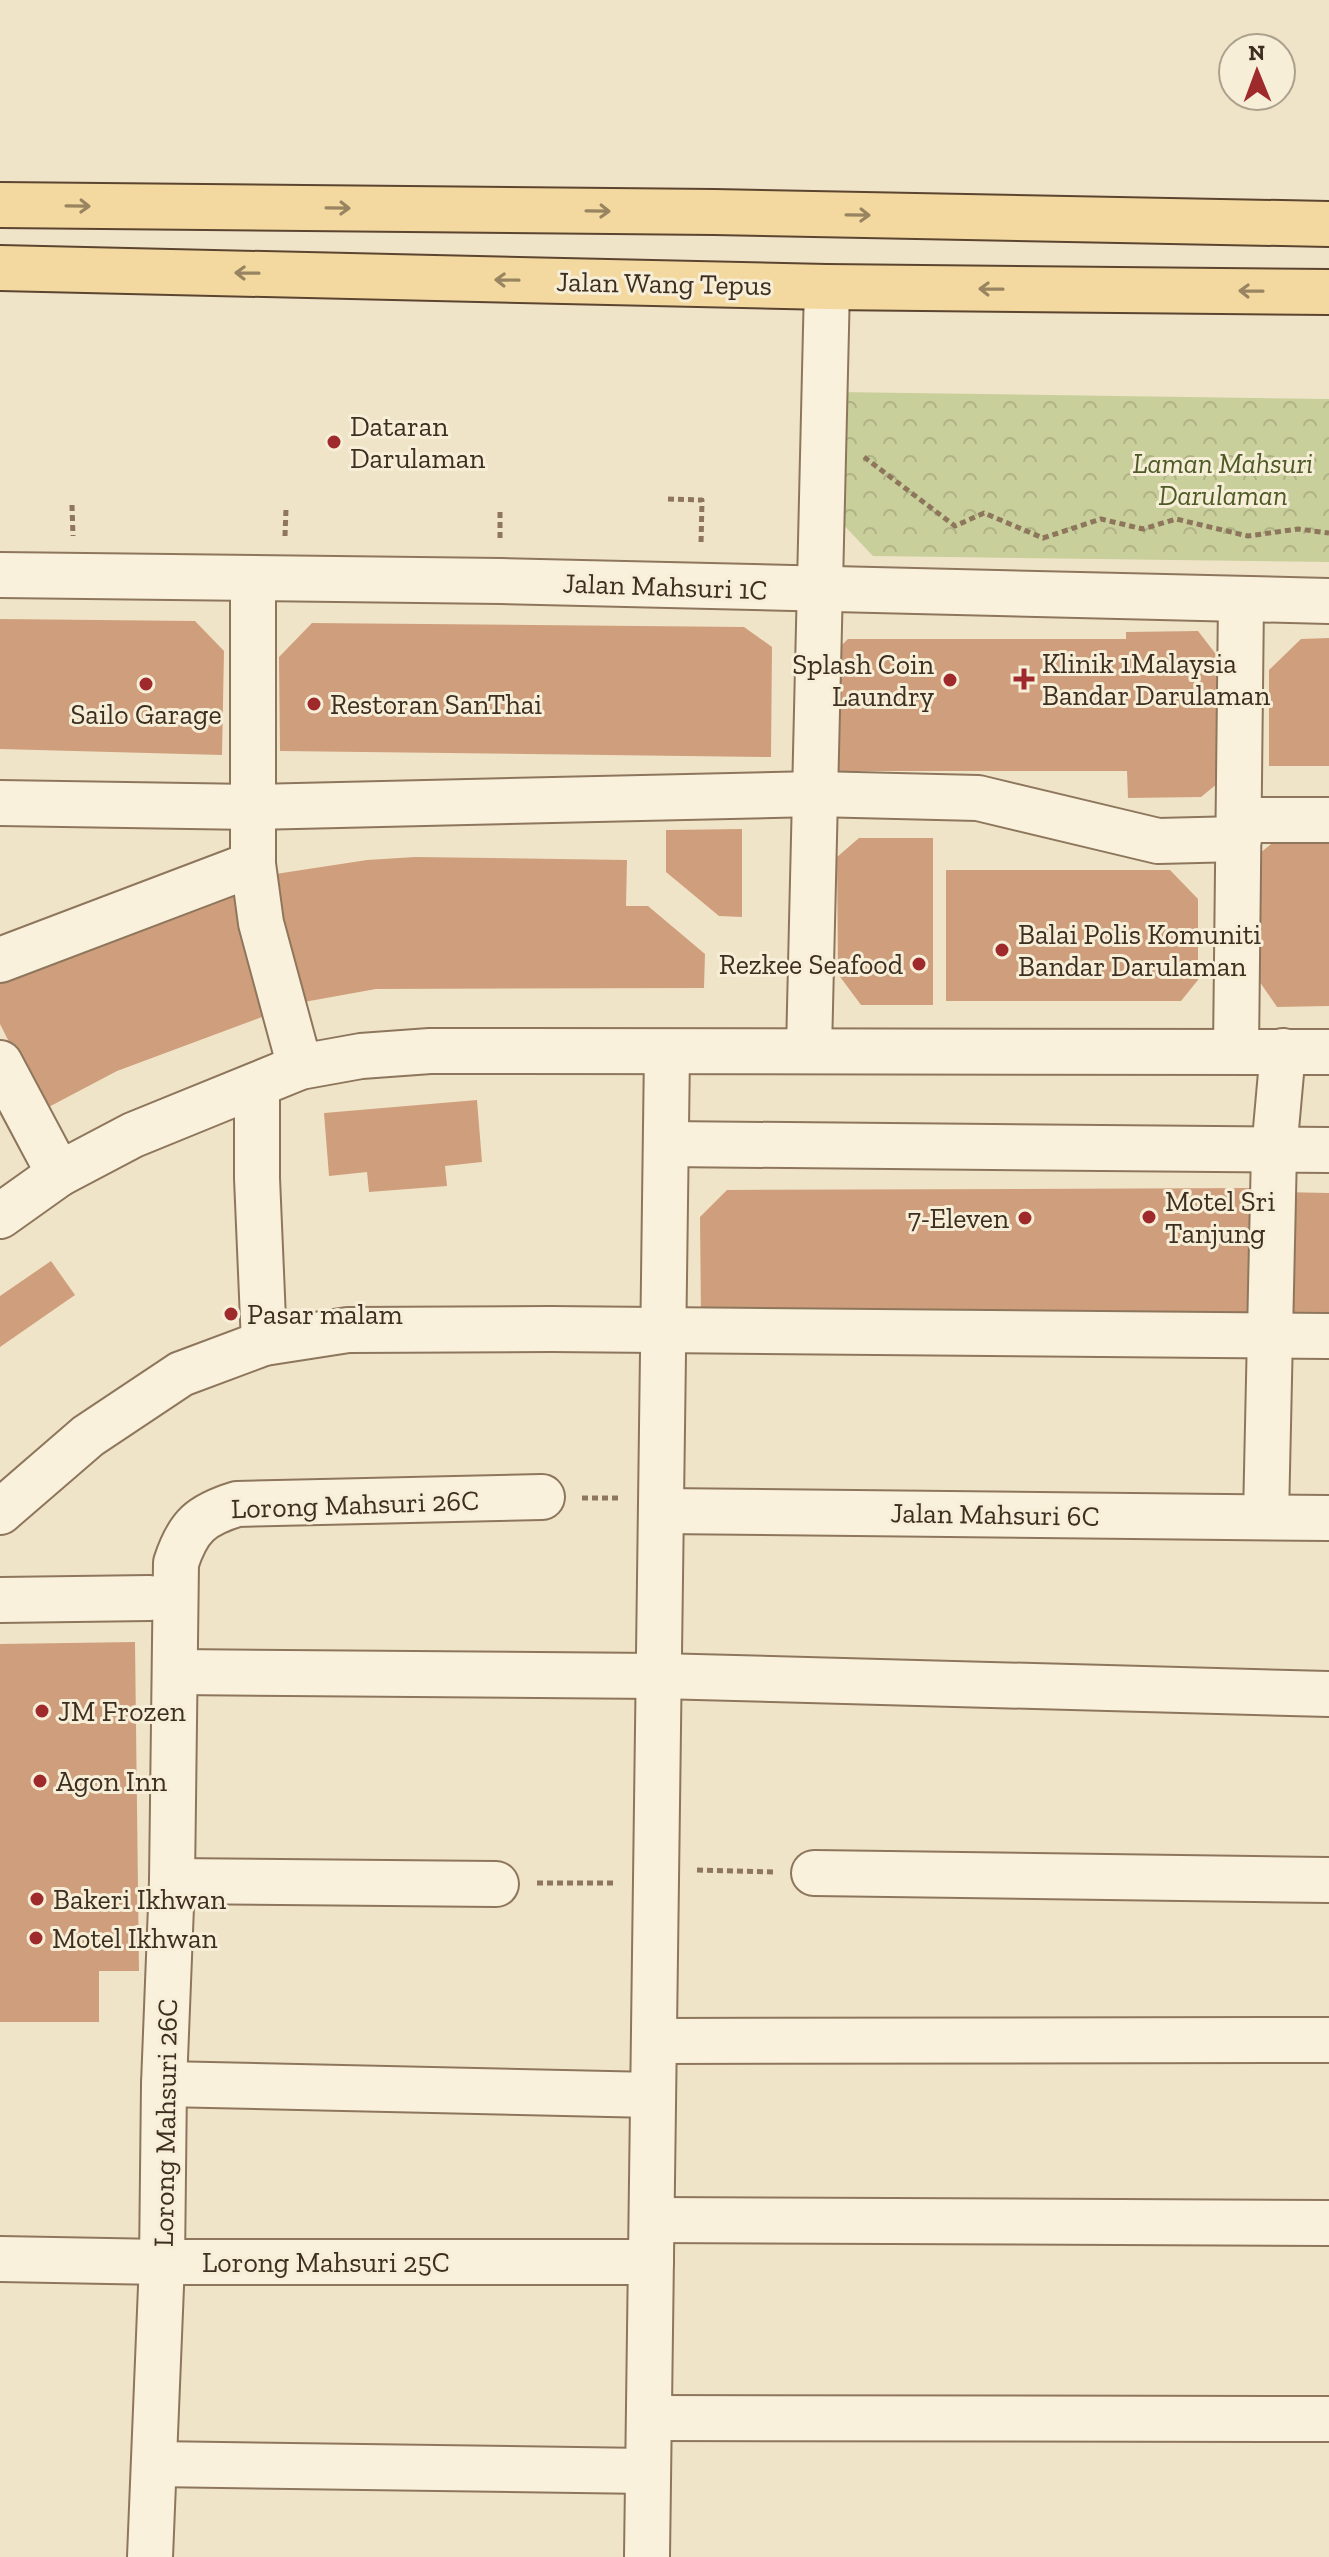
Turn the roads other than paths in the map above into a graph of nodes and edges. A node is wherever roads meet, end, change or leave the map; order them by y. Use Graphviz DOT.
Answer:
graph roads {
  1 [pos="0,205"];
  2 [pos="1329,224"];
  3 [pos="0,268"];
  4 [pos="827,287"];
  5 [pos="1329,292"];
  6 [pos="0,575"];
  7 [pos="253,578"];
  8 [pos="820,590"];
  9 [pos="1241,600"];
  10 [pos="1329,601"];
  11 [pos="815,794"];
  12 [pos="0,803"];
  13 [pos="252,807"];
  14 [pos="1329,820"];
  15 [pos="1239,830"];
  16 [pos="253,864"];
  17 [pos="0,960"];
  18 [pos="809,1050"];
  19 [pos="1236,1050"];
  20 [pos="1283,1051"];
  21 [pos="667,1052"];
  22 [pos="1329,1052"];
  23 [pos="0,1063"];
  24 [pos="300,1067"];
  25 [pos="257,1085"];
  26 [pos="666,1144"];
  27 [pos="1329,1150"];
  28 [pos="1274,1151"];
  29 [pos="59,1174"];
  30 [pos="0,1216"];
  31 [pos="663,1332"];
  32 [pos="1268,1336"];
  33 [pos="1329,1336"];
  34 [pos="264,1343"];
  35 [pos="542,1497"];
  36 [pos="661,1504"];
  37 [pos="0,1512"];
  38 [pos="1266,1517"];
  39 [pos="1329,1518"];
  40 [pos="150,1598"];
  41 [pos="0,1600"];
  42 [pos="176,1672"];
  43 [pos="658,1676"];
  44 [pos="1329,1694"];
  45 [pos="814,1873"];
  46 [pos="1329,1880"];
  47 [pos="172,1881"];
  48 [pos="496,1884"];
  49 [pos="1329,2040"];
  50 [pos="654,2041"];
  51 [pos="164,2084"];
  52 [pos="653,2095"];
  53 [pos="652,2220"];
  54 [pos="1329,2223"];
  55 [pos="0,2259"];
  56 [pos="162,2262"];
  57 [pos="651,2262"];
  58 [pos="649,2418"];
  59 [pos="1329,2419"];
  60 [pos="154,2464"];
  61 [pos="648,2471"];
  62 [pos="150,2557"];
  63 [pos="647,2557"];
  1 -- 2 [label="main road, one-way"];
  4 -- 3 [label="main road, Jalan Wang Tepus, one-way"];
  5 -- 4 [label="main road, Jalan Wang Tepus, one-way"];
  4 -- 8 [label="street"];
  6 -- 7 [label="street, Jalan Mahsuri 1C"];
  7 -- 8 [label="street, Jalan Mahsuri 1C"];
  7 -- 13 [label="street"];
  8 -- 9 [label="street, Jalan Mahsuri 1C"];
  8 -- 11 [label="street"];
  9 -- 10 [label="street, Jalan Mahsuri 1C"];
  9 -- 15 [label="street"];
  11 -- 13 [label="street"];
  11 -- 15 [label="street"];
  11 -- 18 [label="street"];
  12 -- 13 [label="street"];
  13 -- 16 [label="street"];
  14 -- 15 [label="street"];
  15 -- 19 [label="street"];
  16 -- 17 [label="street"];
  16 -- 24 [label="street"];
  18 -- 19 [label="street"];
  18 -- 21 [label="street"];
  19 -- 20 [label="street"];
  20 -- 22 [label="street"];
  20 -- 28 [label="street"];
  21 -- 24 [label="street"];
  21 -- 26 [label="street"];
  23 -- 29 [label="street"];
  24 -- 25 [label="street"];
  25 -- 29 [label="street"];
  25 -- 34 [label="street"];
  26 -- 28 [label="street"];
  26 -- 31 [label="street"];
  27 -- 28 [label="street"];
  28 -- 32 [label="street"];
  29 -- 30 [label="street"];
  31 -- 32 [label="street"];
  31 -- 34 [label="street"];
  31 -- 36 [label="street"];
  32 -- 33 [label="street"];
  32 -- 38 [label="street"];
  34 -- 37 [label="street"];
  35 -- 42 [label="street, Lorong Mahsuri 26C"];
  36 -- 38 [label="street, Jalan Mahsuri 6C"];
  36 -- 43 [label="street"];
  38 -- 39 [label="street, Jalan Mahsuri 6C"];
  40 -- 41 [label="street"];
  42 -- 43 [label="street"];
  42 -- 47 [label="street, Lorong Mahsuri 26C"];
  43 -- 44 [label="street"];
  43 -- 50 [label="street"];
  45 -- 46 [label="street"];
  47 -- 48 [label="street"];
  47 -- 51 [label="street, Lorong Mahsuri 26C"];
  49 -- 50 [label="street"];
  50 -- 52 [label="street"];
  51 -- 52 [label="street"];
  51 -- 56 [label="street, Lorong Mahsuri 26C"];
  52 -- 53 [label="street"];
  53 -- 54 [label="street"];
  53 -- 57 [label="street"];
  55 -- 56 [label="street, Lorong Mahsuri 25C"];
  56 -- 57 [label="street, Lorong Mahsuri 25C"];
  56 -- 60 [label="street, Lorong Mahsuri 26C"];
  57 -- 58 [label="street"];
  58 -- 59 [label="street"];
  58 -- 61 [label="street"];
  60 -- 61 [label="street"];
  60 -- 62 [label="street, Lorong Mahsuri 26C"];
  61 -- 63 [label="street"];
}
